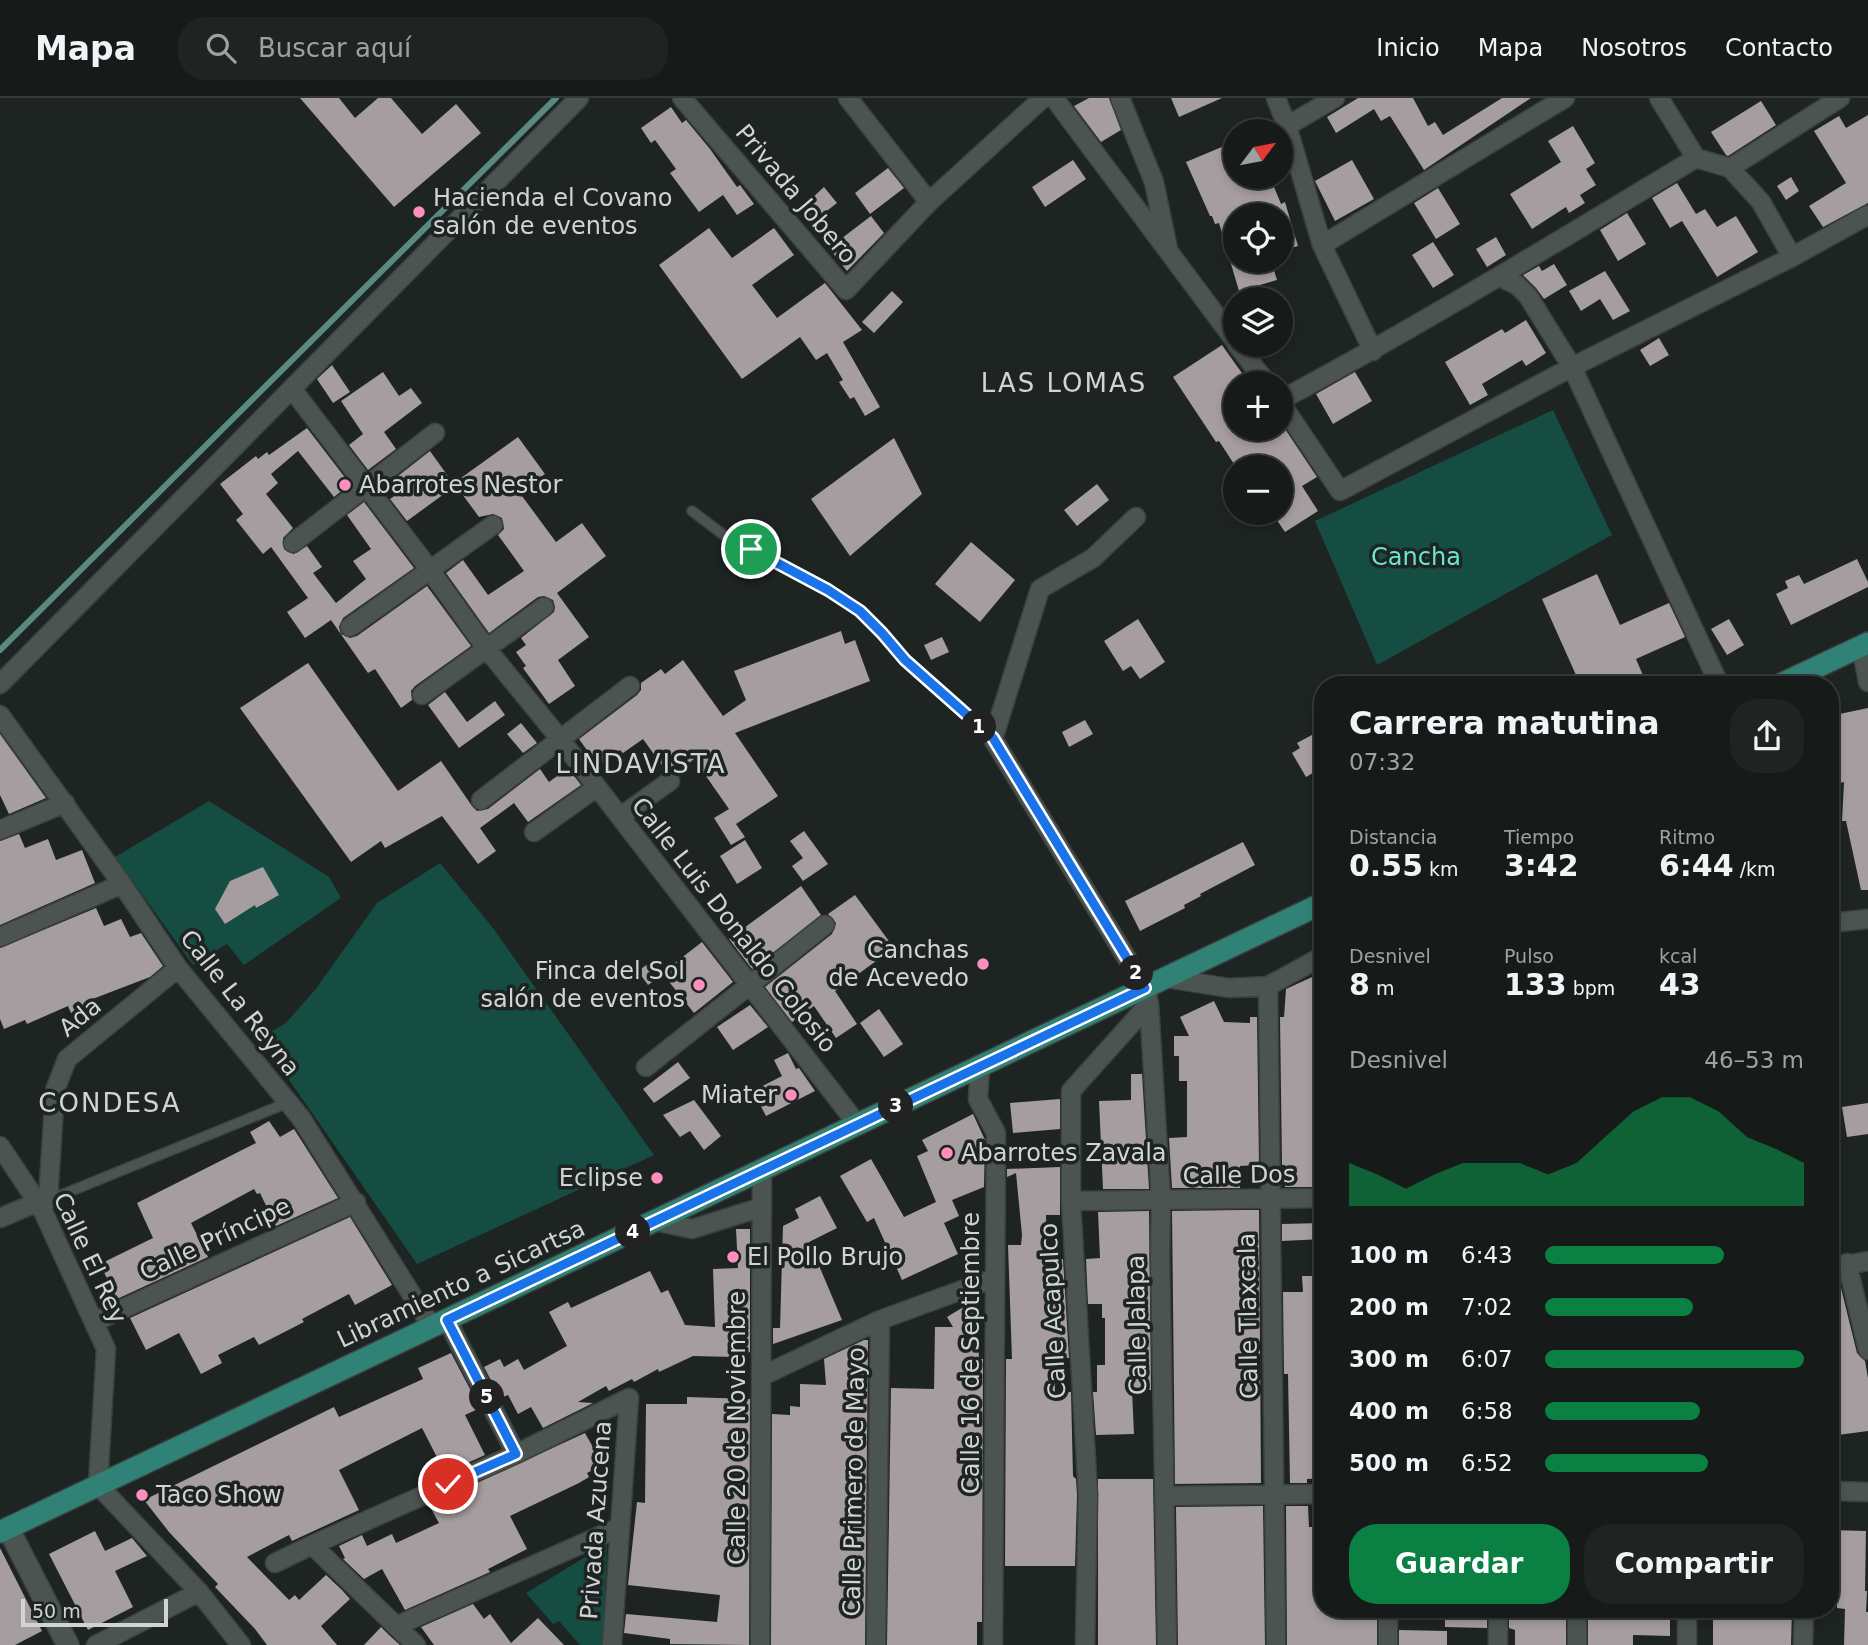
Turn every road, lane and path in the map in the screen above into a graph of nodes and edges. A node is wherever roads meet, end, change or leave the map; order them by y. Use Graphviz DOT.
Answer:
graph roads {
  1 [pos="579,98"];
  2 [pos="682,98"];
  3 [pos="848,98"];
  4 [pos="1042,98"];
  5 [pos="1054,98"];
  6 [pos="1120,98"];
  7 [pos="1276,98"];
  8 [pos="1335,98"];
  9 [pos="1565,98"];
  10 [pos="1659,98"];
  11 [pos="1840,98"];
  12 [pos="1284,119"];
  13 [pos="1293,122"];
  14 [pos="1293,146"];
  15 [pos="1696,158"];
  16 [pos="1730,168"];
  17 [pos="929,202"];
  18 [pos="1868,215"];
  19 [pos="1322,245"];
  20 [pos="1170,256"];
  21 [pos="1792,257"];
  22 [pos="1500,277"];
  23 [pos="1223,327"];
  24 [pos="1373,351"];
  25 [pos="1246,357"];
  26 [pos="1572,367"];
  27 [pos="1257,371"];
  28 [pos="292,389"];
  29 [pos="1293,394"];
  30 [pos="1293,419"];
  31 [pos="435,433"];
  32 [pos="366,487"];
  33 [pos="692,511"];
  34 [pos="1136,517"];
  35 [pos="493,525"];
  36 [pos="293,543"];
  37 [pos="430,570"];
  38 [pos="544,607"];
  39 [pos="350,627"];
  40 [pos="1865,644"];
  41 [pos="486,648"];
  42 [pos="1714,676"];
  43 [pos="1798,676"];
  44 [pos="1868,682"];
  45 [pos="0,684"];
  46 [pos="630,686"];
  47 [pos="422,695"];
  48 [pos="0,715"];
  49 [pos="993,738"];
  50 [pos="560,740"];
  51 [pos="670,781"];
  52 [pos="597,787"];
  53 [pos="481,800"];
  54 [pos="65,803"];
  55 [pos="620,817"];
  56 [pos="0,830"];
  57 [pos="534,832"];
  58 [pos="122,884"];
  59 [pos="1314,907"];
  60 [pos="1868,919"];
  61 [pos="1839,922"];
  62 [pos="825,925"];
  63 [pos="0,937"];
  64 [pos="1314,961"];
  65 [pos="178,968"];
  66 [pos="1166,978"];
  67 [pos="749,985"];
  68 [pos="1268,985"];
  69 [pos="1147,996"];
  70 [pos="980,1066"];
  71 [pos="646,1067"];
  72 [pos="287,1103"];
  73 [pos="857,1124"];
  74 [pos="0,1146"];
  75 [pos="762,1170"];
  76 [pos="1314,1198"];
  77 [pos="1271,1199"];
  78 [pos="1161,1200"];
  79 [pos="43,1201"];
  80 [pos="1071,1201"];
  81 [pos="356,1202"];
  82 [pos="762,1207"];
  83 [pos="0,1218"];
  84 [pos="655,1221"];
  85 [pos="1868,1261"];
  86 [pos="1839,1266"];
  87 [pos="995,1278"];
  88 [pos="880,1320"];
  89 [pos="94,1322"];
  90 [pos="440,1323"];
  91 [pos="1868,1350"];
  92 [pos="762,1376"];
  93 [pos="516,1454"];
  94 [pos="98,1485"];
  95 [pos="1839,1491"];
  96 [pos="1868,1492"];
  97 [pos="1314,1494"];
  98 [pos="1275,1495"];
  99 [pos="1165,1496"];
  100 [pos="620,1527"];
  101 [pos="4,1530"];
  102 [pos="312,1545"];
  103 [pos="275,1563"];
  104 [pos="199,1592"];
  105 [pos="1388,1618"];
  106 [pos="1498,1618"];
  107 [pos="1577,1618"];
  108 [pos="1687,1618"];
  109 [pos="1804,1618"];
  110 [pos="396,1626"];
  111 [pos="68,1645"];
  112 [pos="96,1645"];
  113 [pos="241,1645"];
  114 [pos="416,1645"];
  115 [pos="612,1645"];
  116 [pos="760,1645"];
  117 [pos="876,1645"];
  118 [pos="993,1645"];
  119 [pos="1085,1645"];
  120 [pos="1167,1645"];
  121 [pos="1276,1645"];
  122 [pos="1388,1645"];
  123 [pos="1498,1645"];
  124 [pos="1577,1645"];
  125 [pos="1687,1645"];
  126 [pos="1803,1645"];
  1 -- 28 [label="street"];
  2 -- 17 [label="street, Privada Jobero"];
  3 -- 17 [label="street"];
  4 -- 17 [label="street"];
  5 -- 20 [label="street"];
  6 -- 20 [label="street"];
  7 -- 12 [label="street"];
  8 -- 13 [label="street"];
  9 -- 19 [label="street"];
  10 -- 15 [label="street"];
  11 -- 16 [label="street"];
  14 -- 19 [label="street"];
  15 -- 16 [label="street"];
  15 -- 22 [label="street"];
  16 -- 21 [label="street"];
  18 -- 21 [label="street"];
  19 -- 24 [label="street"];
  20 -- 23 [label="street"];
  21 -- 26 [label="street"];
  22 -- 24 [label="street"];
  22 -- 26 [label="street"];
  24 -- 29 [label="street"];
  25 -- 27 [label="street"];
  26 -- 30 [label="street"];
  26 -- 42 [label="street"];
  28 -- 32 [label="street, Calle Luis Donaldo Colosio"];
  28 -- 45 [label="street"];
  31 -- 32 [label="street"];
  32 -- 36 [label="street"];
  32 -- 37 [label="street, Calle Luis Donaldo Colosio"];
  33 -- 49 [label="lane"];
  34 -- 49 [label="street"];
  35 -- 37 [label="street"];
  37 -- 39 [label="street"];
  37 -- 41 [label="street, Calle Luis Donaldo Colosio"];
  38 -- 41 [label="street"];
  40 -- 43 [label="main road"];
  40 -- 44 [label="street"];
  41 -- 47 [label="street"];
  41 -- 50 [label="street, Calle Luis Donaldo Colosio"];
  46 -- 50 [label="street"];
  48 -- 54 [label="street, Calle La Reyna"];
  49 -- 69 [label="street"];
  50 -- 52 [label="street, Calle Luis Donaldo Colosio"];
  50 -- 53 [label="street"];
  51 -- 55 [label="street"];
  52 -- 55 [label="street, Calle Luis Donaldo Colosio"];
  52 -- 57 [label="street"];
  54 -- 56 [label="street"];
  54 -- 58 [label="street, Calle La Reyna"];
  55 -- 67 [label="street, Calle Luis Donaldo Colosio"];
  58 -- 63 [label="street"];
  58 -- 65 [label="street, Calle La Reyna"];
  59 -- 66 [label="main road, Libramiento a Sicartsa"];
  60 -- 61 [label="street"];
  62 -- 67 [label="street"];
  64 -- 68 [label="street"];
  65 -- 72 [label="street, Calle La Reyna"];
  65 -- 79 [label="street, Ada"];
  66 -- 68 [label="street"];
  66 -- 69 [label="main road, Libramiento a Sicartsa"];
  67 -- 71 [label="street"];
  67 -- 73 [label="street, Calle Luis Donaldo Colosio"];
  68 -- 77 [label="street, Calle Tlaxcala"];
  69 -- 70 [label="main road, Libramiento a Sicartsa"];
  69 -- 78 [label="street, Calle Jalapa"];
  69 -- 80 [label="street, Calle Acapulco"];
  70 -- 73 [label="main road, Libramiento a Sicartsa"];
  70 -- 87 [label="street, Calle 16 de Septiembre"];
  72 -- 79 [label="lane"];
  72 -- 81 [label="street, Calle La Reyna"];
  73 -- 75 [label="main road, Libramiento a Sicartsa"];
  74 -- 79 [label="street, Calle El Rey"];
  75 -- 82 [label="street, Calle 20 de Noviembre"];
  75 -- 84 [label="main road, Libramiento a Sicartsa"];
  76 -- 77 [label="street, Calle Dos"];
  77 -- 78 [label="street, Calle Dos"];
  77 -- 98 [label="street, Calle Tlaxcala"];
  78 -- 80 [label="street, Calle Dos"];
  78 -- 99 [label="street, Calle Jalapa"];
  79 -- 83 [label="street"];
  79 -- 89 [label="street, Calle El Rey"];
  80 -- 119 [label="street, Calle Acapulco"];
  81 -- 89 [label="street, Calle Príncipe"];
  81 -- 90 [label="street, Calle La Reyna"];
  82 -- 84 [label="street"];
  82 -- 92 [label="street, Calle 20 de Noviembre"];
  84 -- 90 [label="main road, Libramiento a Sicartsa"];
  85 -- 86 [label="street"];
  86 -- 91 [label="street"];
  87 -- 88 [label="street"];
  87 -- 118 [label="street, Calle 16 de Septiembre"];
  88 -- 92 [label="street"];
  88 -- 117 [label="street, Calle Primero de Mayo"];
  89 -- 94 [label="street, Calle El Rey"];
  90 -- 93 [label="street, Calle La Reyna"];
  90 -- 94 [label="main road, Libramiento a Sicartsa"];
  92 -- 116 [label="street, Calle 20 de Noviembre"];
  93 -- 100 [label="street, Privada Azucena"];
  93 -- 102 [label="street"];
  94 -- 101 [label="main road, Libramiento a Sicartsa"];
  94 -- 104 [label="street"];
  95 -- 96 [label="street"];
  97 -- 98 [label="street"];
  98 -- 99 [label="street"];
  98 -- 121 [label="street, Calle Tlaxcala"];
  99 -- 120 [label="street, Calle Jalapa"];
  100 -- 110 [label="street"];
  100 -- 115 [label="street, Privada Azucena"];
  101 -- 111 [label="street"];
  102 -- 103 [label="street"];
  102 -- 110 [label="street"];
  104 -- 112 [label="street"];
  104 -- 113 [label="street"];
  105 -- 122 [label="street"];
  106 -- 123 [label="street"];
  107 -- 124 [label="street"];
  108 -- 125 [label="street"];
  109 -- 126 [label="street"];
  110 -- 114 [label="street"];
}
